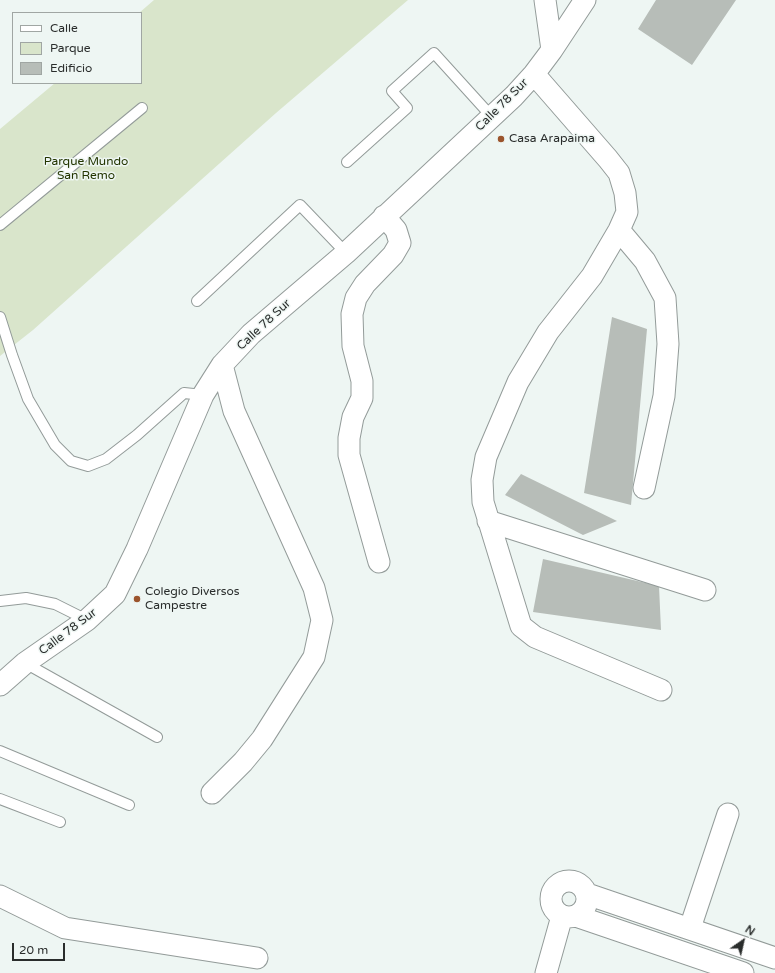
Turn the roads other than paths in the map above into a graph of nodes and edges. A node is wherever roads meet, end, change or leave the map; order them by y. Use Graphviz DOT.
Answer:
graph roads {
  1 [pos="545,0"];
  2 [pos="579,4"];
  3 [pos="552,50"];
  4 [pos="534,74"];
  5 [pos="142,108"];
  6 [pos="492,117"];
  7 [pos="347,162"];
  8 [pos="384,216"];
  9 [pos="0,225"];
  10 [pos="619,230"];
  11 [pos="346,253"];
  12 [pos="197,301"];
  13 [pos="0,317"];
  14 [pos="222,365"];
  15 [pos="203,395"];
  16 [pos="644,488"];
  17 [pos="488,521"];
  18 [pos="379,562"];
  19 [pos="705,590"];
  20 [pos="0,601"];
  21 [pos="88,620"];
  22 [pos="26,663"];
  23 [pos="0,685"];
  24 [pos="661,690"];
  25 [pos="157,737"];
  26 [pos="0,751"];
  27 [pos="212,793"];
  28 [pos="0,799"];
  29 [pos="129,805"];
  30 [pos="728,814"];
  31 [pos="60,822"];
  32 [pos="587,894"];
  33 [pos="0,896"];
  34 [pos="569,916"];
  35 [pos="690,928"];
  36 [pos="257,958"];
  37 [pos="775,958"];
  38 [pos="546,973"];
  39 [pos="743,973"];
  1 -- 3 [label="street"];
  2 -- 3 [label="street, Calle 78 Sur"];
  3 -- 4 [label="street, Calle 78 Sur"];
  4 -- 6 [label="street, Calle 78 Sur"];
  4 -- 10 [label="street"];
  5 -- 9 [label="lane"];
  6 -- 7 [label="lane"];
  6 -- 8 [label="street, Calle 78 Sur"];
  8 -- 11 [label="street, Calle 78 Sur"];
  8 -- 18 [label="street"];
  10 -- 16 [label="street"];
  10 -- 17 [label="street"];
  11 -- 12 [label="lane"];
  11 -- 14 [label="street, Calle 78 Sur"];
  13 -- 15 [label="lane"];
  14 -- 15 [label="street, Calle 78 Sur"];
  14 -- 27 [label="street"];
  15 -- 21 [label="street, Calle 78 Sur"];
  17 -- 19 [label="street"];
  17 -- 24 [label="street"];
  20 -- 21 [label="lane"];
  21 -- 22 [label="street, Calle 78 Sur"];
  22 -- 23 [label="street, Calle 78 Sur"];
  22 -- 25 [label="lane"];
  26 -- 29 [label="lane"];
  28 -- 31 [label="lane"];
  30 -- 35 [label="street"];
  32 -- 34 [label="street"];
  32 -- 34 [label="street"];
  32 -- 35 [label="street"];
  33 -- 36 [label="street"];
  34 -- 38 [label="street"];
  34 -- 39 [label="street"];
  35 -- 37 [label="street"];
}
